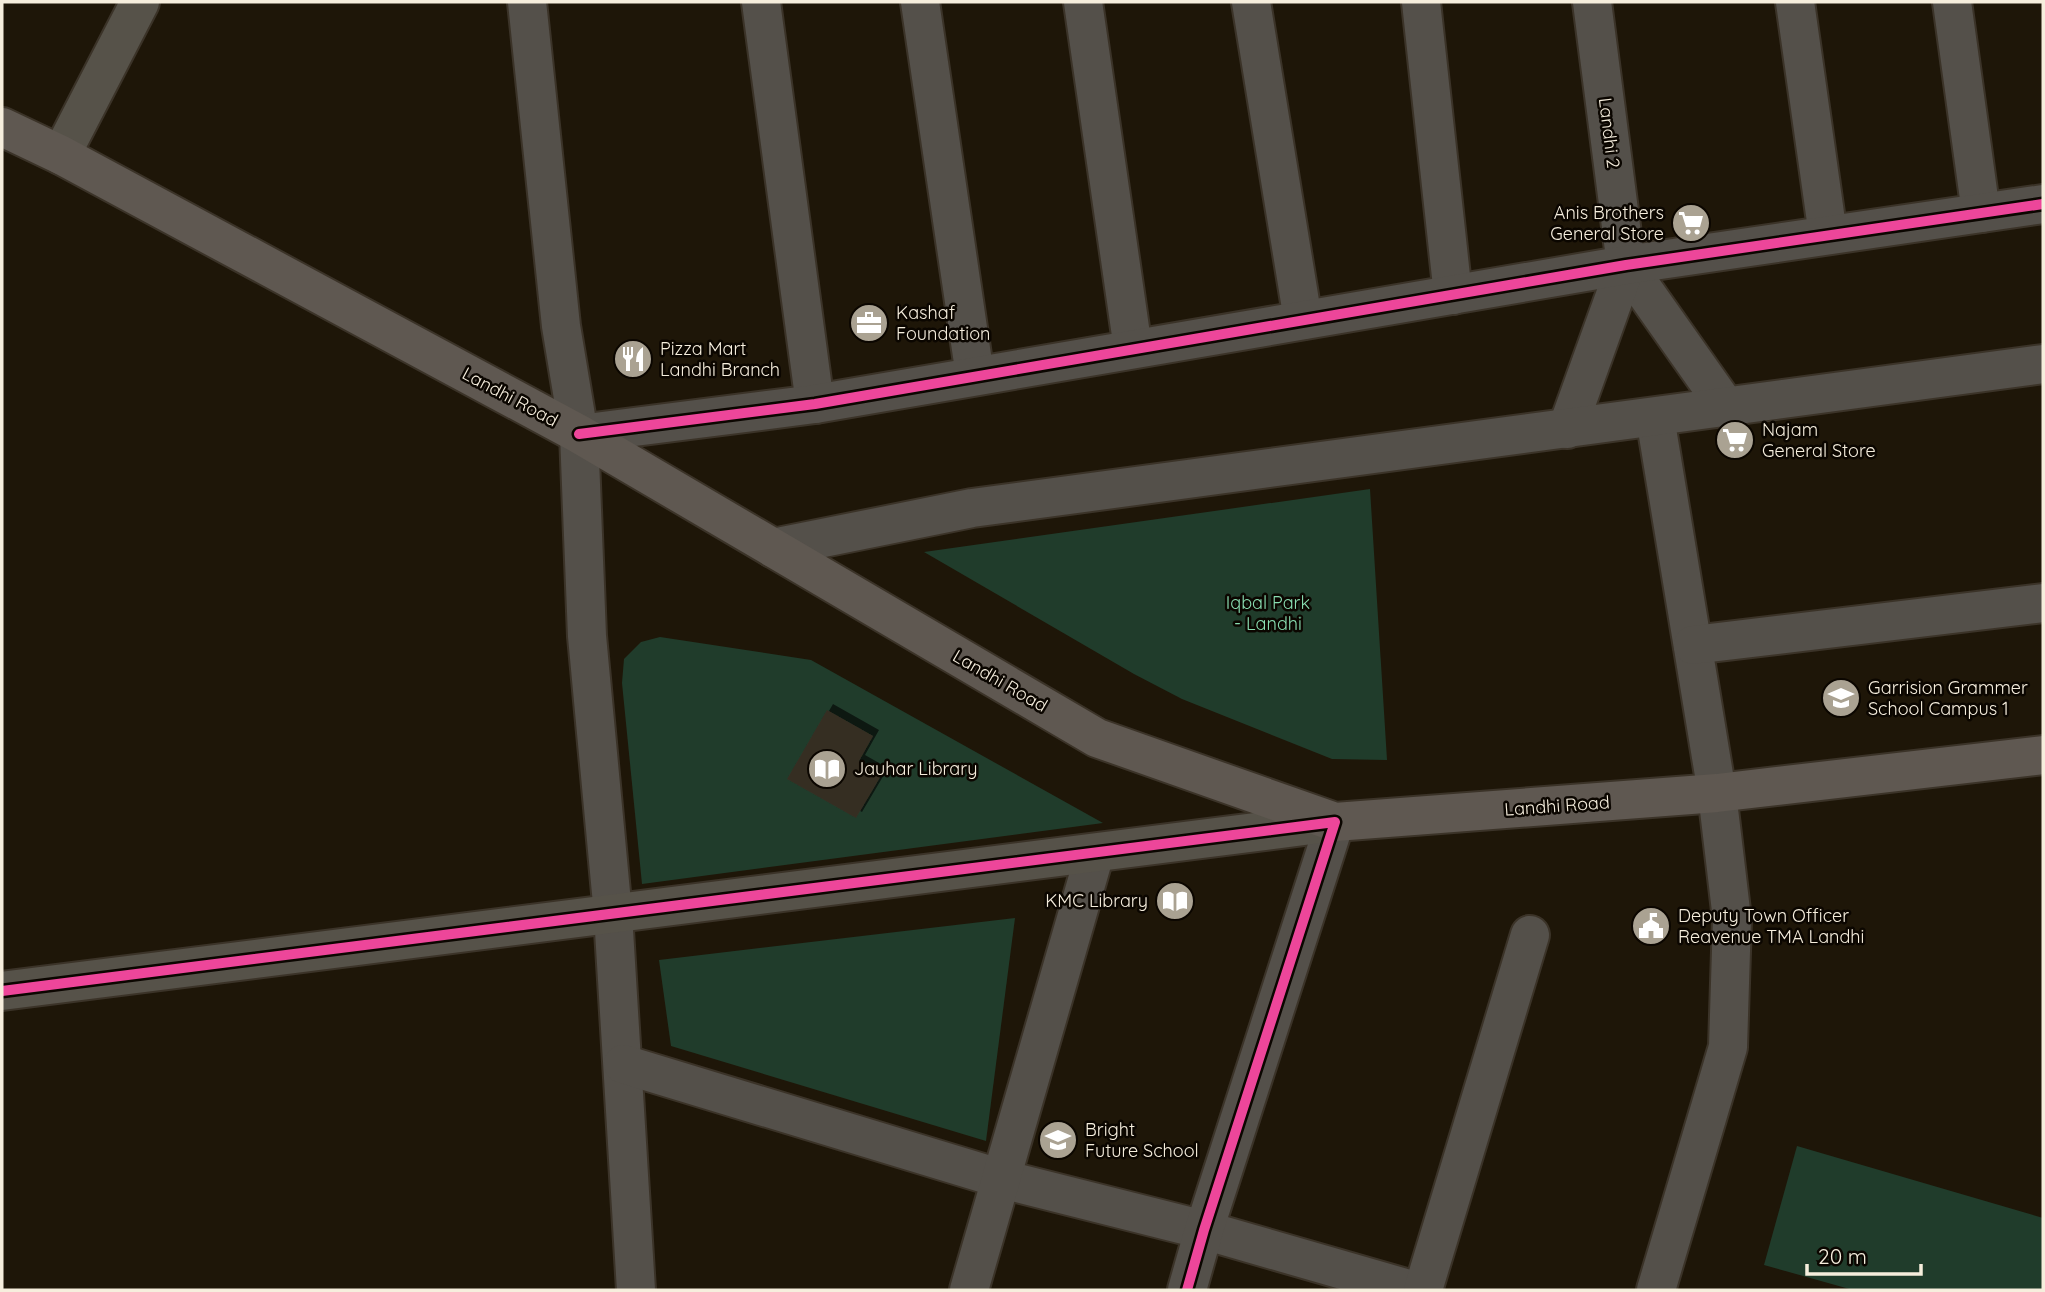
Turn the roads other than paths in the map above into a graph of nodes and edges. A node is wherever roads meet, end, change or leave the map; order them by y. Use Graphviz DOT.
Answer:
graph roads {
  1 [pos="140,2"];
  2 [pos="527,2"];
  3 [pos="761,2"];
  4 [pos="920,2"];
  5 [pos="1083,2"];
  6 [pos="1251,2"];
  7 [pos="1421,2"];
  8 [pos="1592,2"];
  9 [pos="1795,2"];
  10 [pos="1952,2"];
  11 [pos="2,127"];
  12 [pos="61,155"];
  13 [pos="2043,204"];
  14 [pos="1981,213"];
  15 [pos="1828,235"];
  16 [pos="1626,265"];
  17 [pos="1453,295"];
  18 [pos="1303,320"];
  19 [pos="1133,349"];
  20 [pos="2043,364"];
  21 [pos="975,376"];
  22 [pos="816,404"];
  23 [pos="1726,407"];
  24 [pos="1655,417"];
  25 [pos="1567,429"];
  26 [pos="579,434"];
  27 [pos="774,548"];
  28 [pos="2043,603"];
  29 [pos="1693,645"];
  30 [pos="2043,754"];
  31 [pos="1717,793"];
  32 [pos="1335,822"];
  33 [pos="1095,853"];
  34 [pos="613,914"];
  35 [pos="1530,935"];
  36 [pos="2,991"];
  37 [pos="623,1064"];
  38 [pos="1002,1178"];
  39 [pos="1204,1230"];
  40 [pos="636,1290"];
  41 [pos="970,1290"];
  42 [pos="1187,1290"];
  43 [pos="1412,1290"];
  44 [pos="1423,1290"];
  45 [pos="1656,1290"];
  1 -- 12 [label="street"];
  2 -- 26 [label="street"];
  3 -- 22 [label="street"];
  4 -- 21 [label="street"];
  5 -- 19 [label="street"];
  6 -- 18 [label="street"];
  7 -- 17 [label="street"];
  8 -- 16 [label="street, Landhi 2"];
  9 -- 15 [label="street"];
  10 -- 14 [label="street"];
  11 -- 12 [label="main road, Landhi Road"];
  12 -- 26 [label="main road, Landhi Road"];
  13 -- 14 [label="street"];
  14 -- 15 [label="street"];
  15 -- 16 [label="street"];
  16 -- 17 [label="street"];
  16 -- 23 [label="street"];
  16 -- 25 [label="street"];
  17 -- 18 [label="street"];
  18 -- 19 [label="street"];
  19 -- 21 [label="street"];
  20 -- 23 [label="street"];
  21 -- 22 [label="street"];
  22 -- 26 [label="street"];
  23 -- 24 [label="street"];
  24 -- 25 [label="street"];
  24 -- 29 [label="street"];
  25 -- 27 [label="street"];
  26 -- 27 [label="main road, Landhi Road"];
  26 -- 34 [label="street"];
  27 -- 32 [label="main road, Landhi Road"];
  28 -- 29 [label="street"];
  29 -- 31 [label="street"];
  30 -- 31 [label="main road, Landhi Road"];
  31 -- 32 [label="main road, Landhi Road"];
  31 -- 45 [label="street"];
  32 -- 33 [label="street"];
  32 -- 39 [label="street"];
  33 -- 34 [label="street"];
  33 -- 38 [label="street"];
  34 -- 36 [label="street"];
  34 -- 37 [label="street"];
  35 -- 44 [label="street"];
  37 -- 38 [label="street"];
  37 -- 40 [label="street"];
  38 -- 39 [label="street"];
  38 -- 41 [label="street"];
  39 -- 42 [label="street"];
  39 -- 43 [label="street"];
}
